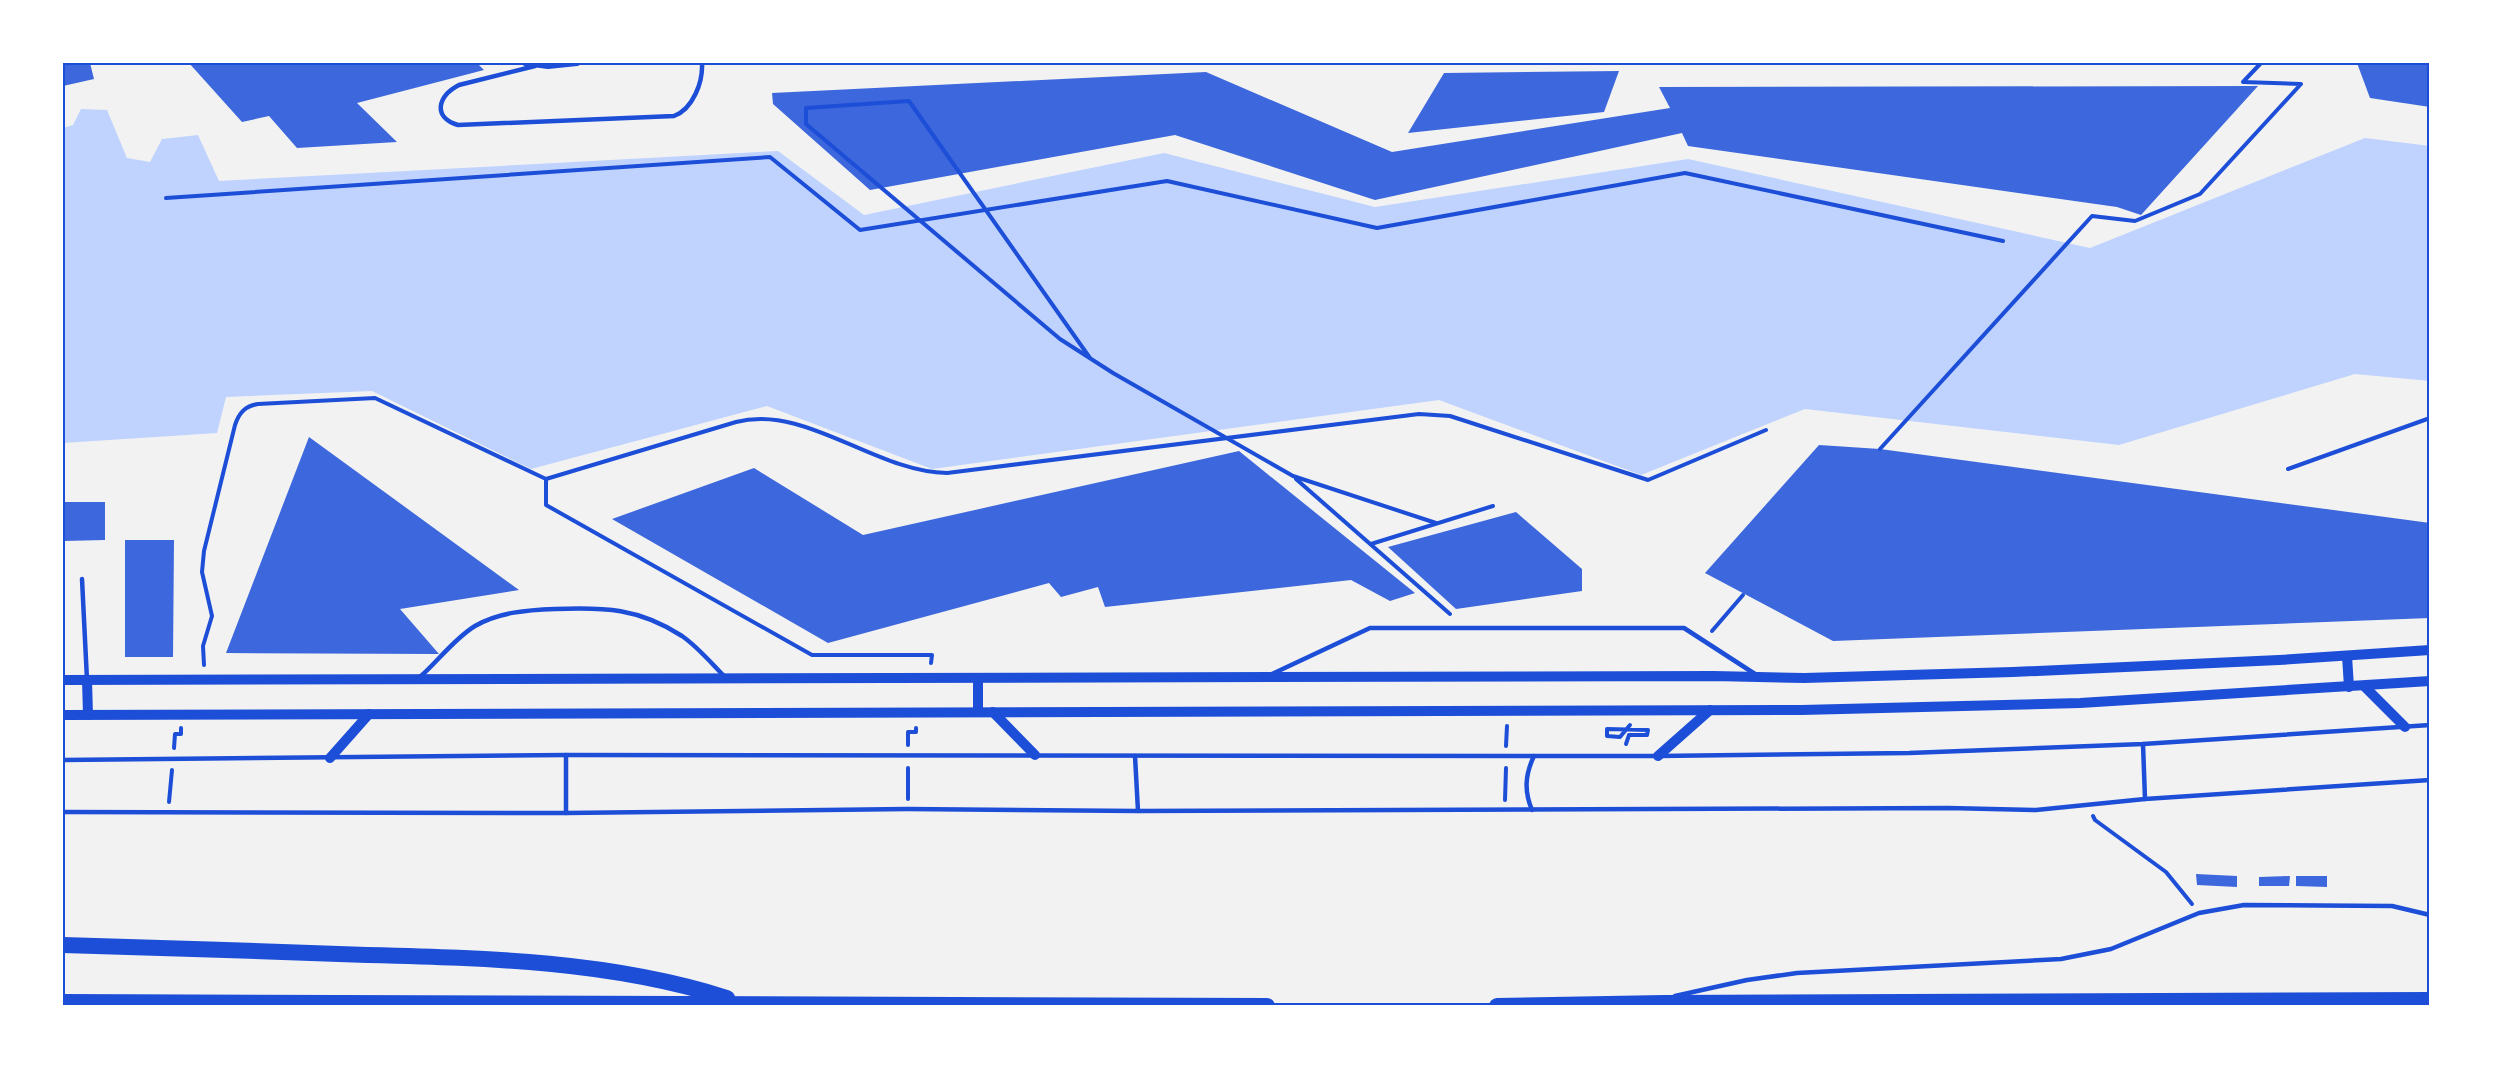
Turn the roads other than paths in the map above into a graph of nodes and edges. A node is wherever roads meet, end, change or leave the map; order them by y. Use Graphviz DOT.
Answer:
graph roads {
  1 [pos="525,63"];
  2 [pos="577,63"];
  3 [pos="702,63"];
  4 [pos="535,66"];
  5 [pos="82,579"];
  6 [pos="2430,650"];
  7 [pos="2347,656"];
  8 [pos="978,678"];
  9 [pos="1264,678"];
  10 [pos="1761,678"];
  11 [pos="727,679"];
  12 [pos="63,680"];
  13 [pos="87,680"];
  14 [pos="418,680"];
  15 [pos="2430,681"];
  16 [pos="2364,686"];
  17 [pos="2349,687"];
  18 [pos="1710,710"];
  19 [pos="978,712"];
  20 [pos="993,712"];
  21 [pos="369,714"];
  22 [pos="63,715"];
  23 [pos="88,715"];
  24 [pos="2430,725"];
  25 [pos="2405,727"];
  26 [pos="2143,744"];
  27 [pos="566,755"];
  28 [pos="1035,755"];
  29 [pos="1135,756"];
  30 [pos="1534,756"];
  31 [pos="1658,756"];
  32 [pos="330,758"];
  33 [pos="63,760"];
  34 [pos="2430,780"];
  35 [pos="2145,799"];
  36 [pos="1532,810"];
  37 [pos="1138,811"];
  38 [pos="63,812"];
  39 [pos="566,813"];
  40 [pos="2430,915"];
  41 [pos="63,945"];
  42 [pos="2430,1000"];
  43 [pos="63,1002"];
  44 [pos="742,1003"];
  45 [pos="1647,1003"];
  46 [pos="1267,1006"];
  47 [pos="1497,1006"];
  1 -- 4 [label="street"];
  2 -- 4 [label="street"];
  3 -- 4 [label="lane"];
  5 -- 13 [label="lane"];
  6 -- 7 [label="street"];
  7 -- 10 [label="street"];
  7 -- 17 [label="street"];
  8 -- 9 [label="street"];
  8 -- 11 [label="street"];
  8 -- 19 [label="street"];
  9 -- 10 [label="street"];
  9 -- 10 [label="lane"];
  11 -- 14 [label="street"];
  11 -- 14 [label="lane"];
  12 -- 13 [label="street"];
  13 -- 14 [label="street"];
  13 -- 23 [label="street"];
  15 -- 16 [label="street"];
  16 -- 17 [label="street"];
  16 -- 25 [label="street"];
  17 -- 18 [label="street"];
  18 -- 20 [label="street"];
  18 -- 31 [label="street"];
  19 -- 20 [label="street"];
  19 -- 21 [label="street"];
  20 -- 28 [label="street"];
  21 -- 23 [label="street"];
  21 -- 32 [label="street"];
  22 -- 23 [label="street"];
  24 -- 25 [label="lane"];
  25 -- 26 [label="lane"];
  26 -- 31 [label="lane"];
  26 -- 35 [label="lane"];
  27 -- 28 [label="lane"];
  27 -- 32 [label="lane"];
  27 -- 39 [label="lane"];
  28 -- 29 [label="lane"];
  29 -- 30 [label="lane"];
  29 -- 37 [label="lane"];
  30 -- 31 [label="lane"];
  30 -- 36 [label="lane"];
  32 -- 33 [label="lane"];
  34 -- 35 [label="lane"];
  35 -- 36 [label="lane"];
  36 -- 37 [label="lane"];
  37 -- 39 [label="lane"];
  38 -- 39 [label="lane"];
  40 -- 45 [label="lane"];
  41 -- 44 [label="highway"];
  42 -- 45 [label="highway"];
  43 -- 44 [label="highway"];
  44 -- 46 [label="highway"];
  45 -- 47 [label="highway"];
}
